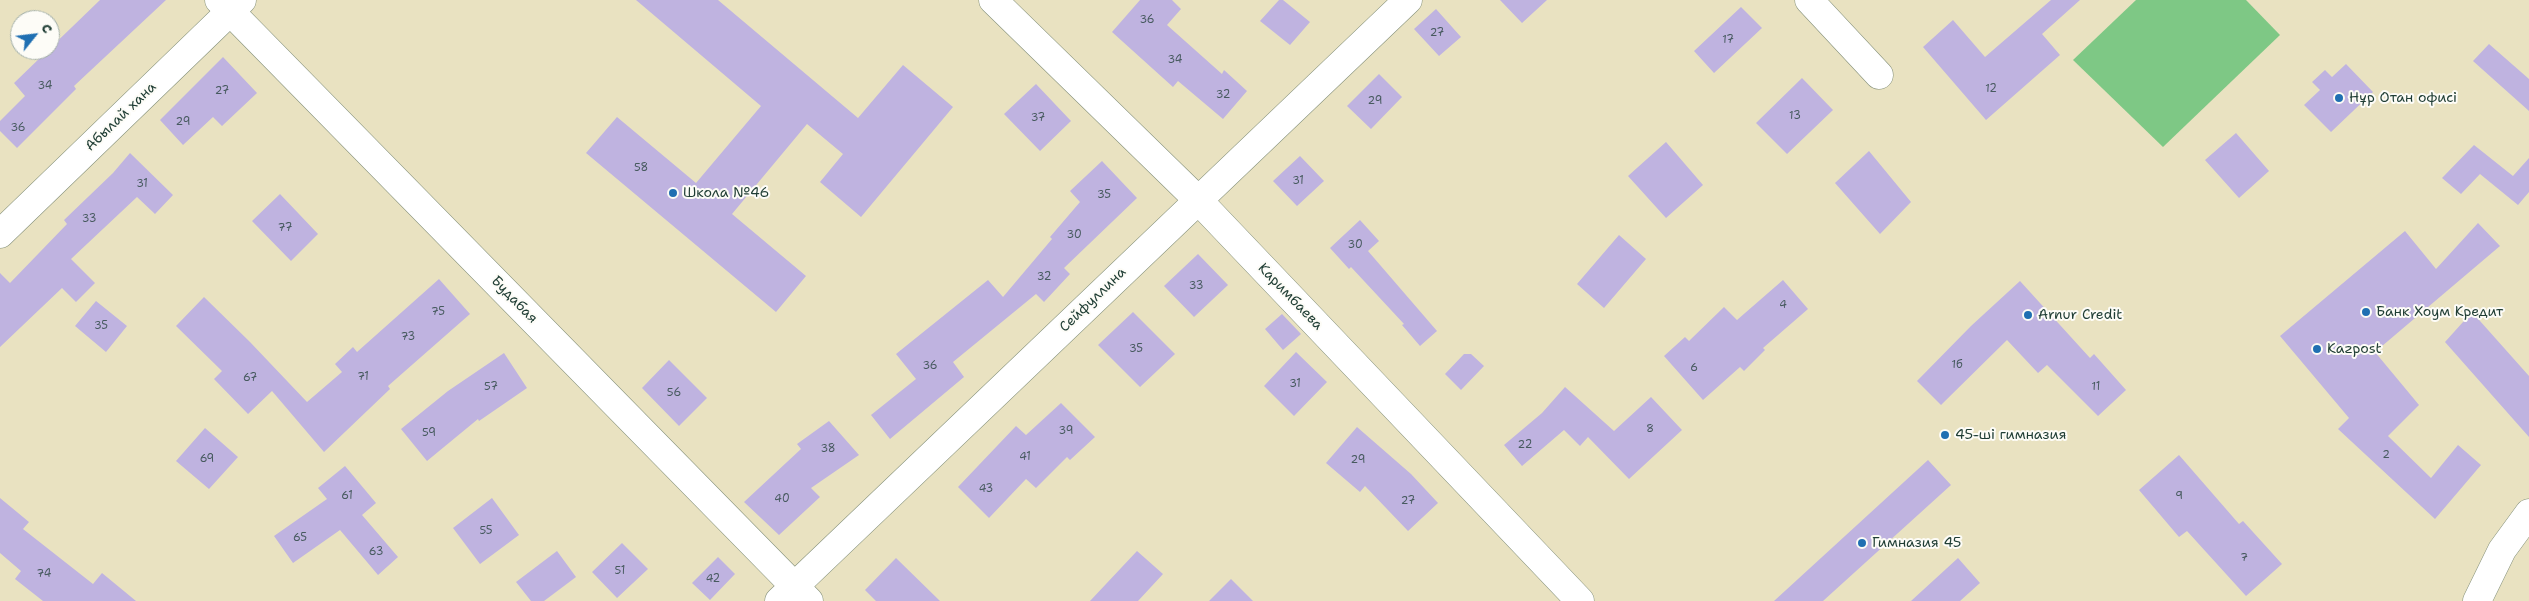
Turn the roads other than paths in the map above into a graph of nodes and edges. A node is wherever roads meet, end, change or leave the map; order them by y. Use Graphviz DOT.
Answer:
graph roads {
  1 [pos="992,0"];
  2 [pos="1408,0"];
  3 [pos="1809,0"];
  4 [pos="231,4"];
  5 [pos="1879,75"];
  6 [pos="1198,200"];
  7 [pos="0,234"];
  8 [pos="2529,513"];
  9 [pos="794,596"];
  10 [pos="1580,601"];
  11 [pos="2477,601"];
  1 -- 6 [label="street, Каримбаева"];
  2 -- 6 [label="street, Сейфуллина"];
  3 -- 5 [label="street"];
  4 -- 7 [label="street, Абылай хана"];
  4 -- 9 [label="street, Будабая"];
  6 -- 9 [label="street, Сейфуллина"];
  6 -- 10 [label="street, Каримбаева"];
  8 -- 11 [label="street"];
}
